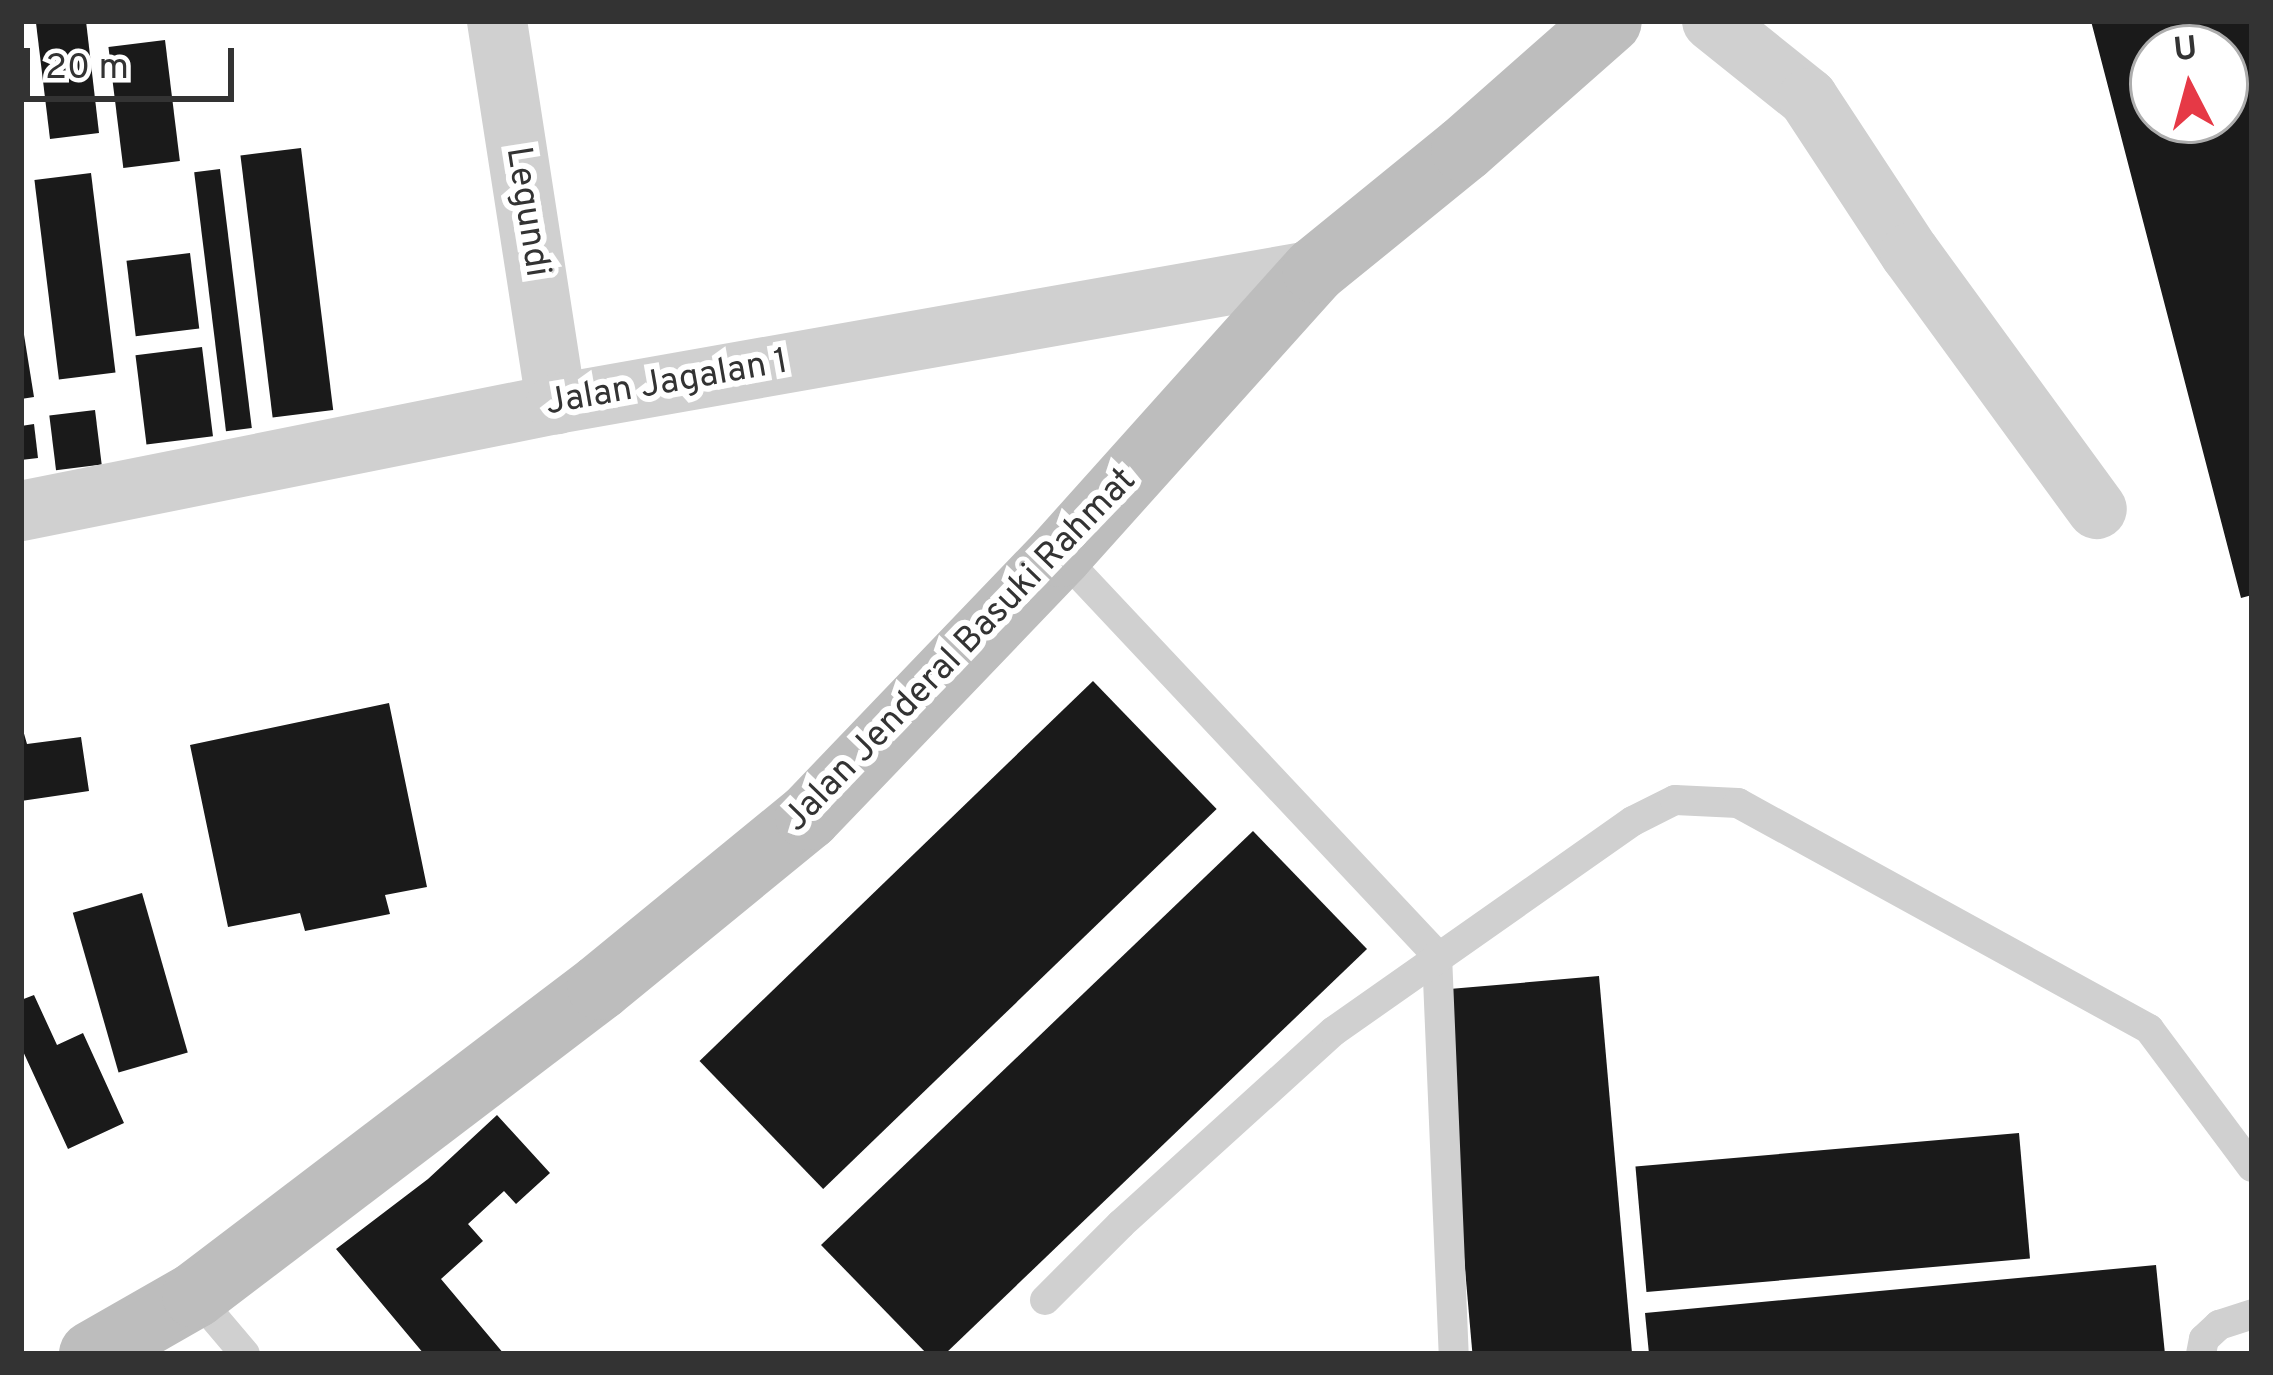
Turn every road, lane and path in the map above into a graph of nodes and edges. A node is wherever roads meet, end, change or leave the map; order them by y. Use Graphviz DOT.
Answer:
graph roads {
  1 [pos="497,21"];
  2 [pos="1712,21"];
  3 [pos="1581,32"];
  4 [pos="1315,270"];
  5 [pos="556,404"];
  6 [pos="2097,508"];
  7 [pos="21,511"];
  8 [pos="1060,554"];
  9 [pos="1437,955"];
  10 [pos="2252,1166"];
  11 [pos="195,1295"];
  12 [pos="1045,1300"];
  13 [pos="2252,1314"];
  14 [pos="92,1354"];
  15 [pos="245,1354"];
  16 [pos="1454,1354"];
  17 [pos="2201,1354"];
  1 -- 5 [label="street, Legundi"];
  2 -- 6 [label="street"];
  3 -- 4 [label="main road, Jalan Jenderal Basuki Rahmat"];
  4 -- 5 [label="street, Jalan Jagalan 1"];
  4 -- 8 [label="main road, Jalan Jenderal Basuki Rahmat"];
  5 -- 7 [label="street, Jalan Jagalan 1"];
  8 -- 9 [label="lane"];
  8 -- 11 [label="main road, Jalan Jenderal Basuki Rahmat"];
  9 -- 10 [label="lane"];
  9 -- 12 [label="lane"];
  9 -- 16 [label="lane"];
  11 -- 14 [label="main road, Jalan Jenderal Basuki Rahmat"];
  11 -- 15 [label="lane"];
  13 -- 17 [label="lane"];
}
